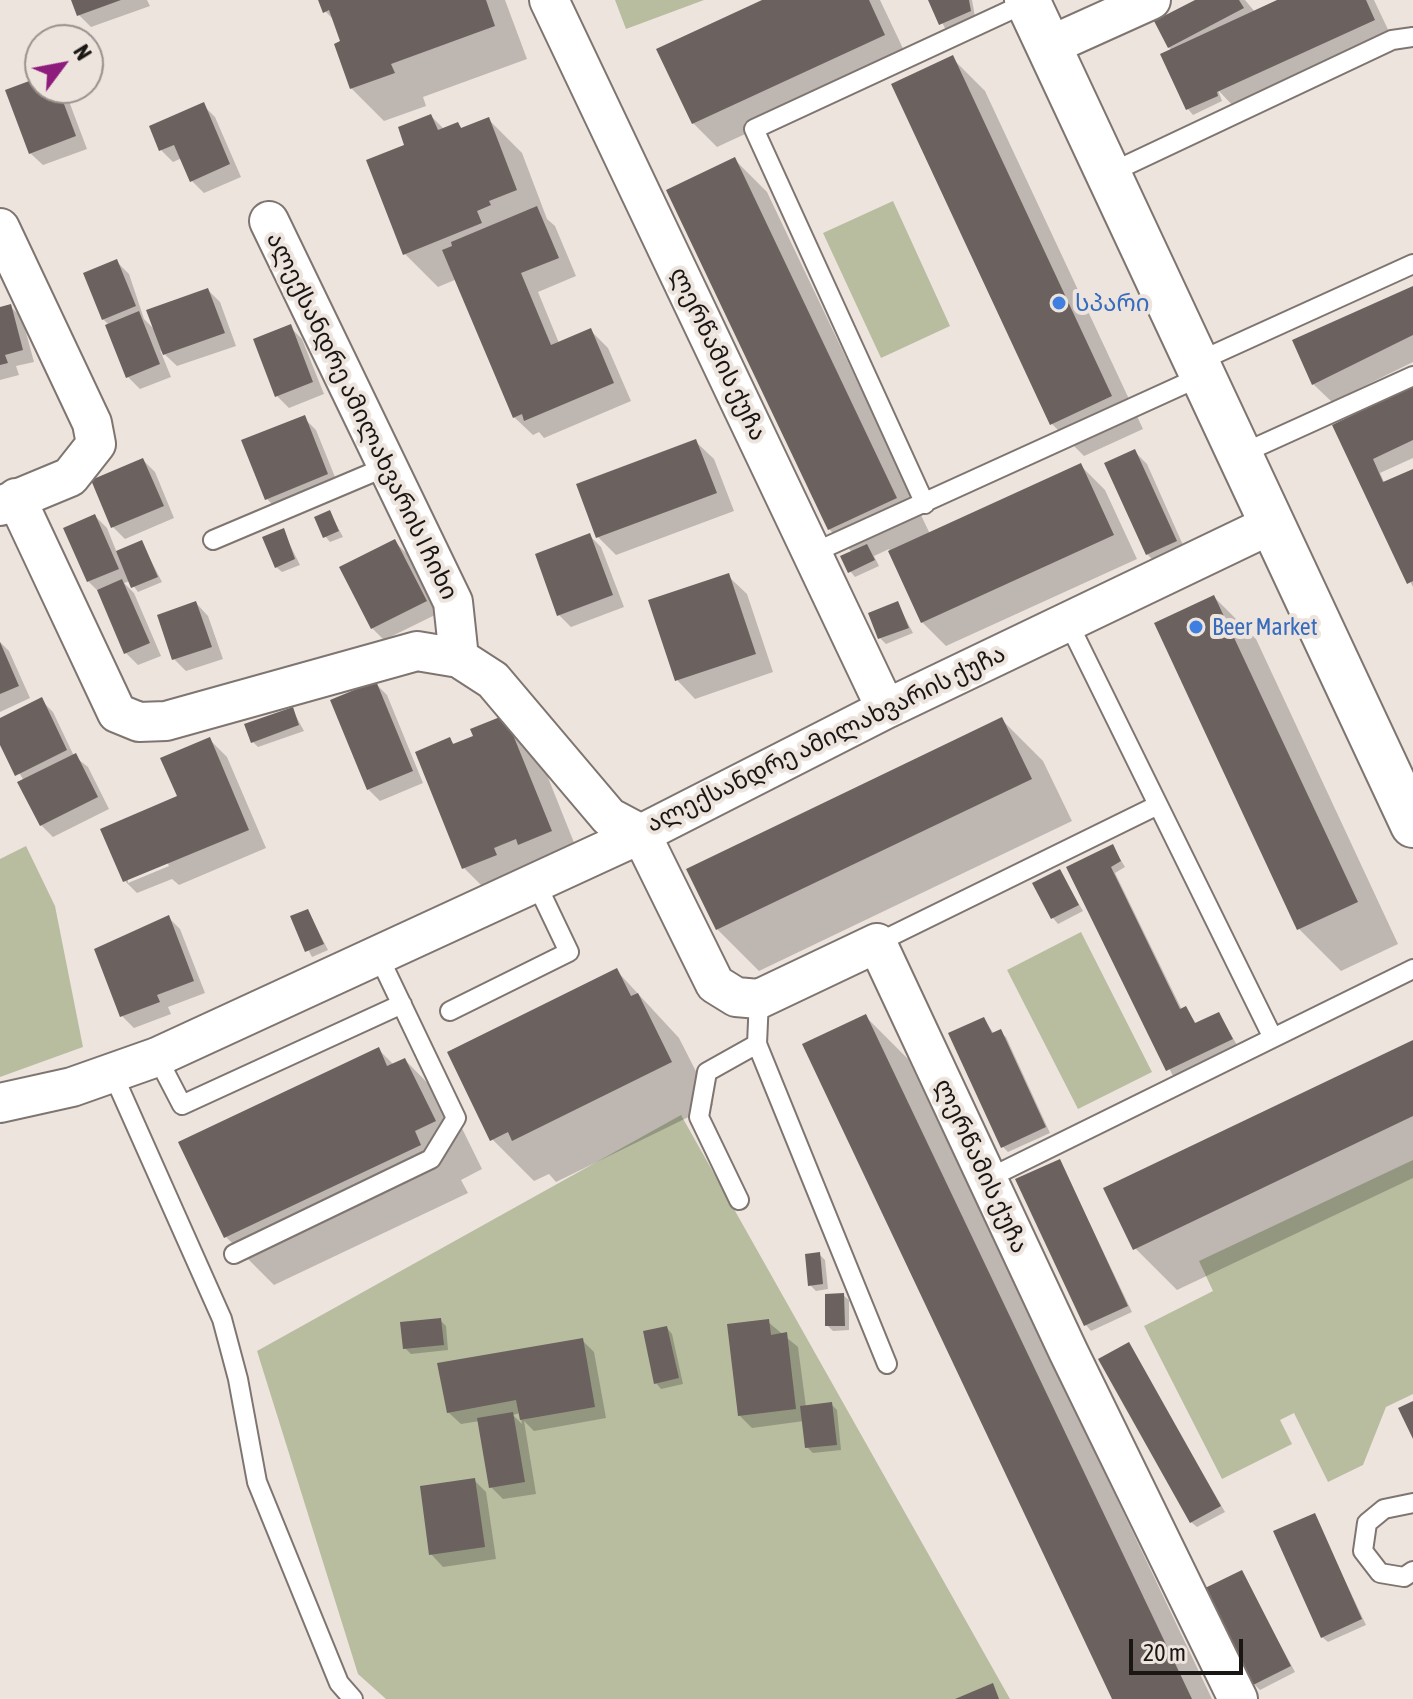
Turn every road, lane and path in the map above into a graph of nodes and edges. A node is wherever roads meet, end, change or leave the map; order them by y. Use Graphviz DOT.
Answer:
graph roads {
  1 [pos="549,0"];
  2 [pos="1151,0"];
  3 [pos="1028,1"];
  4 [pos="1413,37"];
  5 [pos="1049,46"];
  6 [pos="1108,174"];
  7 [pos="269,221"];
  8 [pos="0,228"];
  9 [pos="1413,264"];
  10 [pos="1199,370"];
  11 [pos="1413,376"];
  12 [pos="1239,455"];
  13 [pos="388,466"];
  14 [pos="8,502"];
  15 [pos="925,504"];
  16 [pos="1272,524"];
  17 [pos="213,540"];
  18 [pos="813,553"];
  19 [pos="1067,620"];
  20 [pos="459,658"];
  21 [pos="886,709"];
  22 [pos="1158,805"];
  23 [pos="1413,825"];
  24 [pos="641,834"];
  25 [pos="537,885"];
  26 [pos="877,943"];
  27 [pos="379,957"];
  28 [pos="1413,969"];
  29 [pos="759,999"];
  30 [pos="402,1004"];
  31 [pos="450,1011"];
  32 [pos="1273,1038"];
  33 [pos="757,1044"];
  34 [pos="157,1057"];
  35 [pos="112,1072"];
  36 [pos="0,1103"];
  37 [pos="987,1179"];
  38 [pos="739,1200"];
  39 [pos="234,1254"];
  40 [pos="887,1364"];
  41 [pos="1413,1503"];
  42 [pos="1413,1571"];
  43 [pos="353,1699"];
  44 [pos="1238,1699"];
  1 -- 18 [label="street, ლერწამის ქუჩა"];
  2 -- 5 [label="street"];
  3 -- 5 [label="main road"];
  3 -- 15 [label="lane"];
  4 -- 6 [label="lane"];
  5 -- 6 [label="main road"];
  6 -- 10 [label="main road"];
  7 -- 13 [label="street, ალექსანდრე ამილახვარის I ჩიხი"];
  8 -- 14 [label="street"];
  9 -- 10 [label="lane"];
  10 -- 12 [label="main road"];
  10 -- 15 [label="lane"];
  11 -- 12 [label="lane"];
  12 -- 16 [label="main road"];
  13 -- 17 [label="lane"];
  13 -- 20 [label="street, ალექსანდრე ამილახვარის I ჩიხი"];
  14 -- 20 [label="street, ალექსანდრე ამილახვარის ქუჩა"];
  15 -- 18 [label="lane"];
  16 -- 19 [label="street, ალექსანდრე ამილახვარის ქუჩა"];
  16 -- 23 [label="main road"];
  18 -- 21 [label="street, ლერწამის ქუჩა"];
  19 -- 21 [label="street, ალექსანდრე ამილახვარის ქუჩა"];
  19 -- 22 [label="lane"];
  20 -- 24 [label="street, ალექსანდრე ამილახვარის ქუჩა"];
  21 -- 24 [label="street, ალექსანდრე ამილახვარის ქუჩა"];
  22 -- 26 [label="lane"];
  22 -- 32 [label="lane"];
  24 -- 25 [label="street"];
  24 -- 29 [label="street"];
  25 -- 27 [label="street"];
  25 -- 31 [label="lane"];
  26 -- 29 [label="street"];
  26 -- 37 [label="street, ლერწამის ქუჩა"];
  27 -- 30 [label="lane"];
  27 -- 34 [label="street"];
  28 -- 32 [label="lane"];
  29 -- 33 [label="lane"];
  30 -- 34 [label="lane"];
  30 -- 39 [label="lane"];
  32 -- 37 [label="lane"];
  33 -- 38 [label="lane"];
  33 -- 40 [label="lane"];
  34 -- 35 [label="street"];
  35 -- 36 [label="street"];
  35 -- 43 [label="lane"];
  37 -- 44 [label="street, ლერწამის ქუჩა"];
  41 -- 42 [label="lane"];
}
